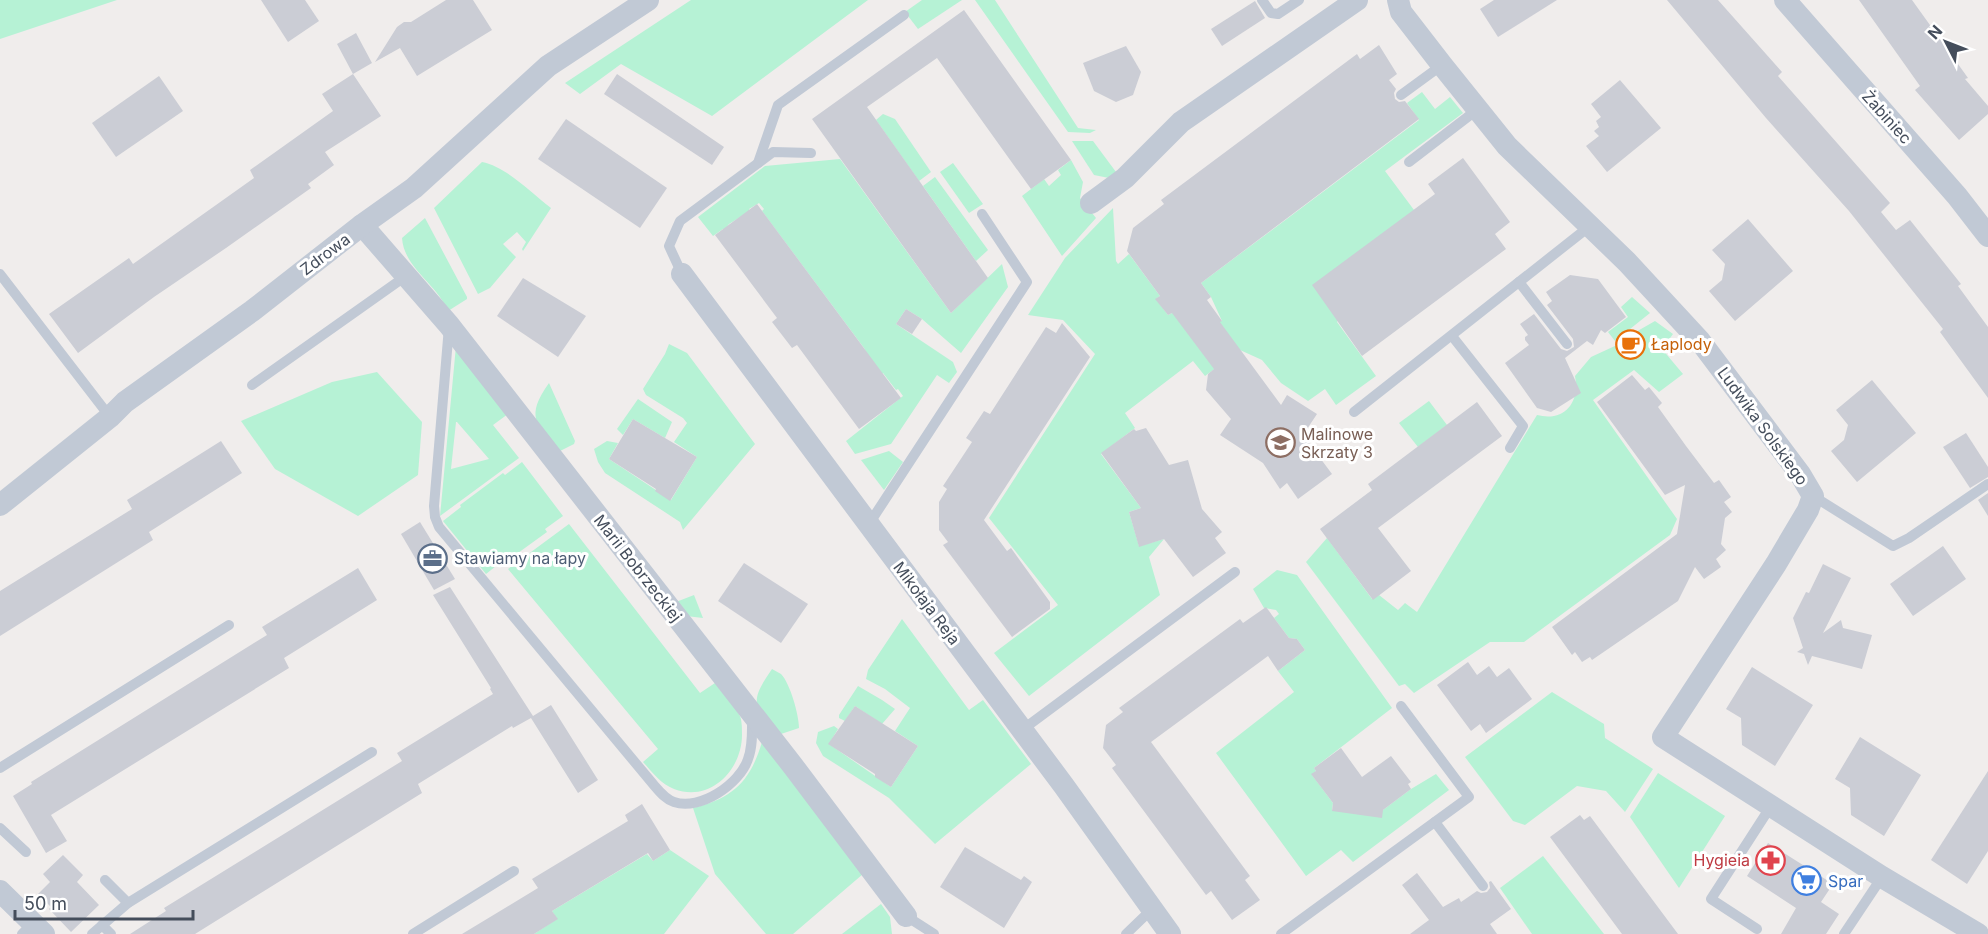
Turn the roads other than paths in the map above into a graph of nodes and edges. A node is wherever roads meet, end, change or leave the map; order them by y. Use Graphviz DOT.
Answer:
graph roads {
  1 [pos="648,0"];
  2 [pos="1262,0"];
  3 [pos="1299,0"];
  4 [pos="1358,0"];
  5 [pos="1398,0"];
  6 [pos="1785,0"];
  7 [pos="904,15"];
  8 [pos="1442,65"];
  9 [pos="1401,95"];
  10 [pos="1478,109"];
  11 [pos="811,153"];
  12 [pos="1409,162"];
  13 [pos="758,163"];
  14 [pos="1091,204"];
  15 [pos="982,214"];
  16 [pos="362,225"];
  17 [pos="1590,226"];
  18 [pos="1988,236"];
  19 [pos="0,274"];
  20 [pos="682,274"];
  21 [pos="406,276"];
  22 [pos="1519,282"];
  23 [pos="449,325"];
  24 [pos="1452,336"];
  25 [pos="1567,344"];
  26 [pos="252,385"];
  27 [pos="1354,412"];
  28 [pos="110,417"];
  29 [pos="1510,448"];
  30 [pos="1988,484"];
  31 [pos="1813,496"];
  32 [pos="0,505"];
  33 [pos="869,524"];
  34 [pos="1235,572"];
  35 [pos="229,625"];
  36 [pos="1401,706"];
  37 [pos="752,714"];
  38 [pos="1022,730"];
  39 [pos="372,752"];
  40 [pos="0,768"];
  41 [pos="1771,806"];
  42 [pos="1435,822"];
  43 [pos="0,828"];
  44 [pos="27,852"];
  45 [pos="514,871"];
  46 [pos="1882,877"];
  47 [pos="105,880"];
  48 [pos="1483,886"];
  49 [pos="0,891"];
  50 [pos="128,903"];
  51 [pos="1152,909"];
  52 [pos="906,916"];
  53 [pos="102,925"];
  54 [pos="1757,929"];
  55 [pos="33,930"];
  56 [pos="92,934"];
  57 [pos="111,934"];
  58 [pos="413,934"];
  59 [pos="934,934"];
  60 [pos="1126,934"];
  61 [pos="1170,934"];
  62 [pos="1281,934"];
  63 [pos="1844,934"];
  64 [pos="1978,934"];
  1 -- 16 [label="street, Zdrowa"];
  2 -- 3 [label="lane"];
  4 -- 14 [label="street"];
  5 -- 8 [label="street, Ludwika Solskiego"];
  6 -- 18 [label="street, Żabiniec"];
  7 -- 13 [label="lane"];
  8 -- 9 [label="lane"];
  8 -- 10 [label="street, Ludwika Solskiego"];
  10 -- 12 [label="lane"];
  10 -- 17 [label="street, Ludwika Solskiego"];
  11 -- 13 [label="lane"];
  13 -- 20 [label="lane"];
  15 -- 33 [label="lane"];
  16 -- 21 [label="street, Marii Bobrzeckiej"];
  16 -- 28 [label="street, Zdrowa"];
  17 -- 22 [label="lane"];
  17 -- 31 [label="street, Ludwika Solskiego"];
  19 -- 28 [label="lane"];
  20 -- 33 [label="street, Mikołaja Reja"];
  21 -- 23 [label="street, Marii Bobrzeckiej"];
  21 -- 26 [label="lane"];
  22 -- 24 [label="lane"];
  22 -- 25 [label="lane"];
  23 -- 37 [label="street, Marii Bobrzeckiej"];
  23 -- 37 [label="lane"];
  24 -- 27 [label="lane"];
  24 -- 29 [label="lane"];
  28 -- 32 [label="street, Zdrowa"];
  30 -- 31 [label="lane"];
  31 -- 41 [label="street, Ludwika Solskiego"];
  33 -- 38 [label="street, Mikołaja Reja"];
  34 -- 38 [label="lane"];
  35 -- 40 [label="lane"];
  36 -- 42 [label="lane"];
  37 -- 52 [label="street, Marii Bobrzeckiej"];
  38 -- 51 [label="street, Mikołaja Reja"];
  39 -- 50 [label="lane"];
  41 -- 46 [label="street, Ludwika Solskiego"];
  41 -- 54 [label="lane"];
  42 -- 48 [label="lane"];
  42 -- 62 [label="lane"];
  43 -- 44 [label="lane"];
  45 -- 58 [label="lane"];
  46 -- 63 [label="lane"];
  46 -- 64 [label="street, Ludwika Solskiego"];
  47 -- 50 [label="lane"];
  49 -- 55 [label="street"];
  50 -- 53 [label="lane"];
  51 -- 60 [label="lane"];
  51 -- 61 [label="street, Mikołaja Reja"];
  52 -- 59 [label="lane"];
  53 -- 56 [label="lane"];
  53 -- 57 [label="lane"];
}
